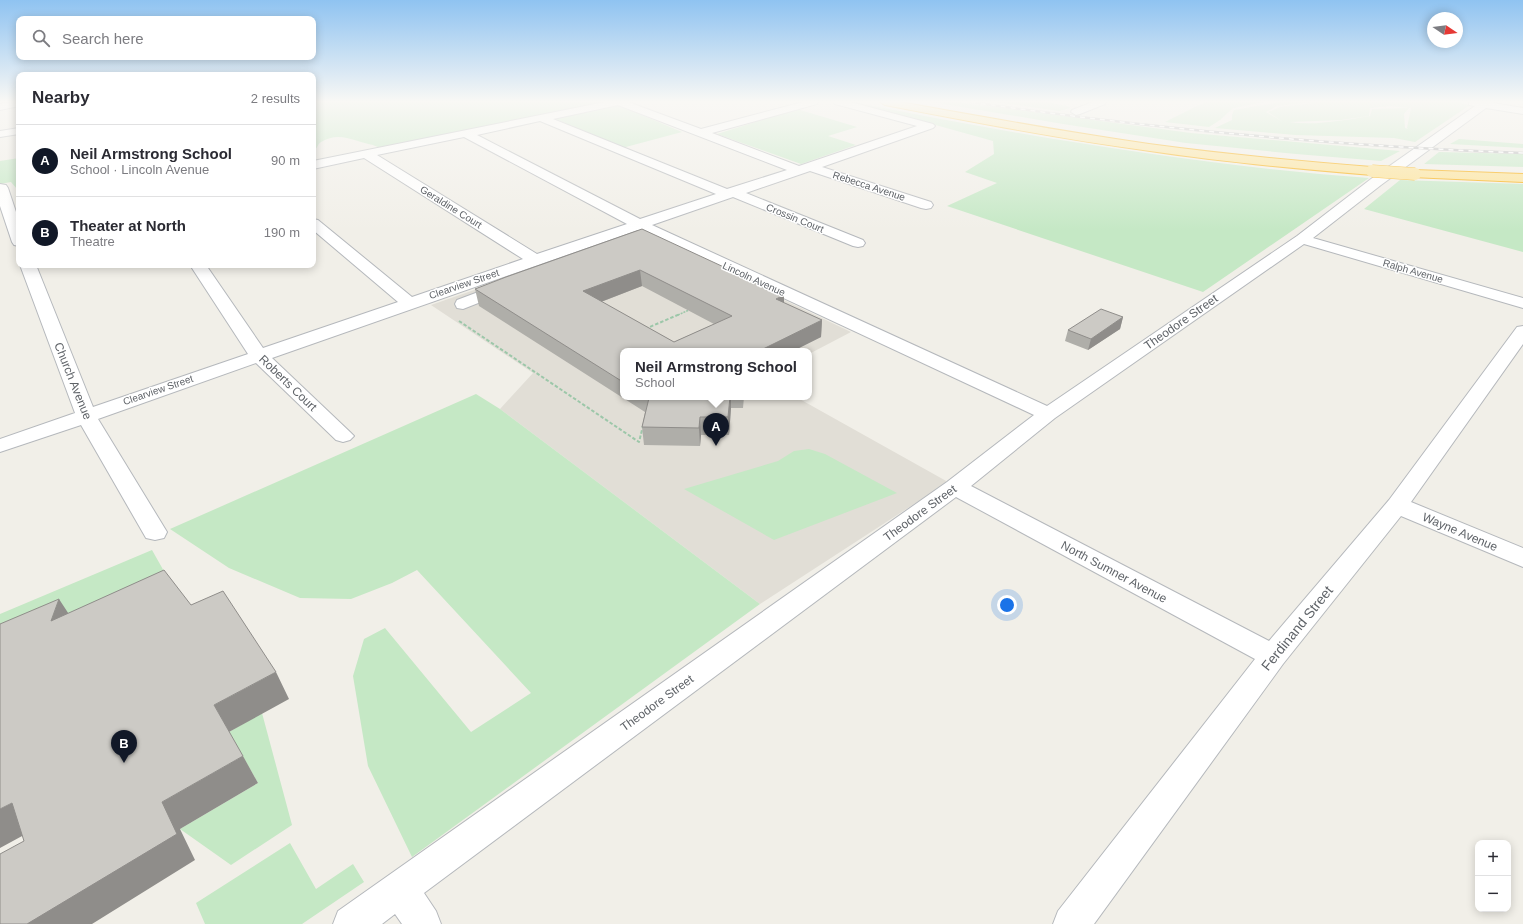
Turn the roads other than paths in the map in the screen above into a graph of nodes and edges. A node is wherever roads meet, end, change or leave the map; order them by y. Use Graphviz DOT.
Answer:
graph roads {
  1 [pos="408,145"];
  2 [pos="488,145"];
  3 [pos="610,145"];
  4 [pos="737,145"];
  5 [pos="874,145"];
  6 [pos="1132,145"];
  7 [pos="1172,145"];
  8 [pos="1427,145"];
  9 [pos="366,154"];
  10 [pos="316,164"];
  11 [pos="1375,168"];
  12 [pos="805,169"];
  13 [pos="1418,171"];
  14 [pos="1523,172"];
  15 [pos="1523,178"];
  16 [pos="730,193"];
  17 [pos="2,194"];
  18 [pos="926,205"];
  19 [pos="638,224"];
  20 [pos="316,225"];
  21 [pos="11,228"];
  22 [pos="16,237"];
  23 [pos="1302,238"];
  24 [pos="858,243"];
  25 [pos="535,260"];
  26 [pos="570,261"];
  27 [pos="29,268"];
  28 [pos="200,268"];
  29 [pos="409,303"];
  30 [pos="1523,303"];
  31 [pos="463,304"];
  32 [pos="1523,331"];
  33 [pos="258,355"];
  34 [pos="1048,414"];
  35 [pos="86,416"];
  36 [pos="343,436"];
  37 [pos="0,446"];
  38 [pos="955,487"];
  39 [pos="1397,505"];
  40 [pos="155,532"];
  41 [pos="1523,558"];
  42 [pos="1273,656"];
  43 [pos="400,889"];
  44 [pos="351,924"];
  45 [pos="423,924"];
  46 [pos="1071,924"];
  1 -- 9 [label="street"];
  2 -- 19 [label="street, Lincoln Avenue"];
  3 -- 16 [label="street, Crossin Court"];
  4 -- 12 [label="street, Rebecca Avenue"];
  5 -- 12 [label="street, Clearview Street"];
  6 -- 11 [label="highway"];
  7 -- 11 [label="highway"];
  8 -- 23 [label="street, Theodore Street"];
  9 -- 10 [label="street"];
  9 -- 25 [label="street, Geraldine Court"];
  11 -- 13 [label="highway, bridge"];
  12 -- 16 [label="street, Clearview Street"];
  12 -- 18 [label="street, Rebecca Avenue"];
  13 -- 14 [label="highway"];
  13 -- 15 [label="highway"];
  16 -- 19 [label="street, Clearview Street"];
  16 -- 24 [label="street, Crossin Court"];
  17 -- 21 [label="street"];
  19 -- 25 [label="street, Clearview Street"];
  19 -- 34 [label="street, Lincoln Avenue"];
  20 -- 29 [label="street"];
  21 -- 22 [label="street"];
  23 -- 30 [label="street, Ralph Avenue"];
  23 -- 34 [label="street, Theodore Street"];
  25 -- 29 [label="street, Clearview Street"];
  26 -- 31 [label="street"];
  27 -- 35 [label="street, Church Avenue"];
  28 -- 33 [label="street, Roberts Court"];
  29 -- 33 [label="street, Clearview Street"];
  32 -- 39 [label="street, Ferdinand Street"];
  33 -- 35 [label="street, Clearview Street"];
  33 -- 36 [label="street, Roberts Court"];
  34 -- 38 [label="street, Theodore Street"];
  35 -- 37 [label="street, Clearview Street"];
  35 -- 40 [label="street, Church Avenue"];
  38 -- 42 [label="street, North Sumner Avenue"];
  38 -- 43 [label="street, Theodore Street"];
  39 -- 41 [label="street, Wayne Avenue"];
  39 -- 42 [label="street, Ferdinand Street"];
  42 -- 46 [label="street, Ferdinand Street"];
  43 -- 44 [label="street, Theodore Street"];
  43 -- 45 [label="street"];
}
